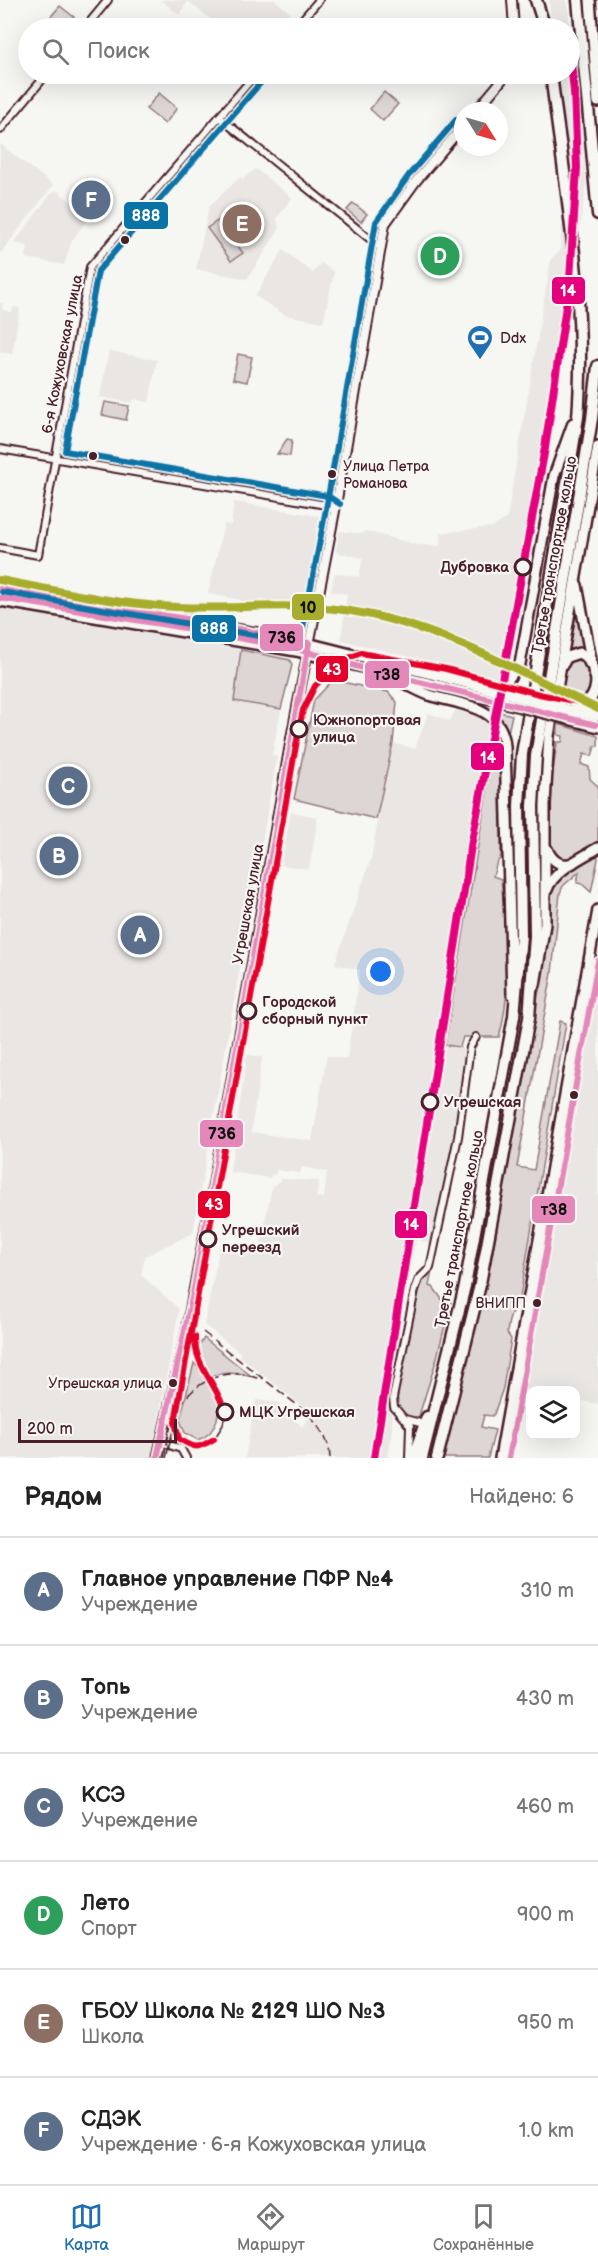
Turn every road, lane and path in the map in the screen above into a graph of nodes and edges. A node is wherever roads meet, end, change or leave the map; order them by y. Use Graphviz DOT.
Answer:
graph roads {
  1 [pos="108,0"];
  2 [pos="319,0"];
  3 [pos="512,0"];
  4 [pos="538,0"];
  5 [pos="578,0"];
  6 [pos="590,0"];
  7 [pos="93,18"];
  8 [pos="304,18"];
  9 [pos="513,18"];
  10 [pos="542,18"];
  11 [pos="580,18"];
  12 [pos="580,21"];
  13 [pos="39,84"];
  14 [pos="247,84"];
  15 [pos="499,84"];
  16 [pos="552,84"];
  17 [pos="484,102"];
  18 [pos="598,102"];
  19 [pos="219,117"];
  20 [pos="0,130"];
  21 [pos="454,137"];
  22 [pos="598,214"];
  23 [pos="380,248"];
  24 [pos="598,366"];
  25 [pos="580,391"];
  26 [pos="598,446"];
  27 [pos="0,449"];
  28 [pos="55,459"];
  29 [pos="335,511"];
  30 [pos="0,548"];
  31 [pos="577,564"];
  32 [pos="0,589"];
  33 [pos="24,593"];
  34 [pos="42,596"];
  35 [pos="0,601"];
  36 [pos="22,605"];
  37 [pos="39,608"];
  38 [pos="308,648"];
  39 [pos="366,664"];
  40 [pos="560,672"];
  41 [pos="386,673"];
  42 [pos="596,678"];
  43 [pos="442,682"];
  44 [pos="490,689"];
  45 [pos="569,714"];
  46 [pos="598,716"];
  47 [pos="598,727"];
  48 [pos="545,842"];
  49 [pos="598,848"];
  50 [pos="578,860"];
  51 [pos="546,896"];
  52 [pos="598,910"];
  53 [pos="529,1018"];
  54 [pos="476,1037"];
  55 [pos="510,1041"];
  56 [pos="447,1364"];
  57 [pos="405,1418"];
  58 [pos="424,1424"];
  59 [pos="161,1442"];
  60 [pos="157,1458"];
  61 [pos="186,1458"];
  62 [pos="411,1458"];
  63 [pos="422,1458"];
  64 [pos="437,1458"];
  65 [pos="500,1458"];
  1 -- 7 [label="street"];
  2 -- 8 [label="street"];
  3 -- 9 [label="street"];
  4 -- 10 [label="main road"];
  5 -- 11 [label="main road"];
  6 -- 18 [label="main road"];
  12 -- 22 [label="main road"];
  13 -- 20 [label="street"];
  14 -- 19 [label="street, 6-я Кожуховская улица"];
  15 -- 17 [label="street"];
  16 -- 25 [label="main road, Третье транспортное кольцо"];
  19 -- 23 [label="street"];
  19 -- 28 [label="street, 6-я Кожуховская улица"];
  21 -- 23 [label="street, Угрешская улица"];
  23 -- 29 [label="street, Угрешская улица"];
  24 -- 53 [label="main road, Третье транспортное кольцо"];
  25 -- 44 [label="main road"];
  25 -- 55 [label="main road, Третье транспортное кольцо"];
  26 -- 31 [label="main road"];
  27 -- 28 [label="street"];
  28 -- 29 [label="street"];
  28 -- 30 [label="street, 6-я Кожуховская улица"];
  29 -- 38 [label="street, Угрешская улица"];
  31 -- 40 [label="main road"];
  31 -- 42 [label="main road"];
  32 -- 33 [label="main road"];
  33 -- 34 [label="main road"];
  33 -- 36 [label="street"];
  34 -- 37 [label="street"];
  34 -- 38 [label="main road"];
  35 -- 36 [label="main road"];
  36 -- 37 [label="main road"];
  37 -- 38 [label="main road"];
  38 -- 39 [label="main road"];
  38 -- 59 [label="street, Угрешская улица"];
  39 -- 41 [label="main road"];
  39 -- 43 [label="main road"];
  40 -- 42 [label="main road"];
  40 -- 48 [label="main road"];
  41 -- 43 [label="main road"];
  41 -- 55 [label="main road"];
  42 -- 45 [label="main road"];
  43 -- 44 [label="main road, bridge"];
  43 -- 45 [label="main road, bridge"];
  44 -- 45 [label="main road, bridge"];
  45 -- 46 [label="main road"];
  45 -- 47 [label="main road"];
  48 -- 50 [label="main road"];
  48 -- 51 [label="main road"];
  49 -- 50 [label="main road"];
  50 -- 51 [label="main road"];
  51 -- 53 [label="main road"];
  52 -- 65 [label="main road"];
  53 -- 64 [label="main road, Третье транспортное кольцо"];
  54 -- 57 [label="street"];
  55 -- 56 [label="main road, Третье транспортное кольцо"];
  56 -- 58 [label="main road"];
  56 -- 63 [label="main road, Третье транспортное кольцо"];
  57 -- 58 [label="street"];
  57 -- 62 [label="street"];
  58 -- 62 [label="main road"];
  59 -- 60 [label="street, Угрешская улица"];
  59 -- 61 [label="street"];
}
